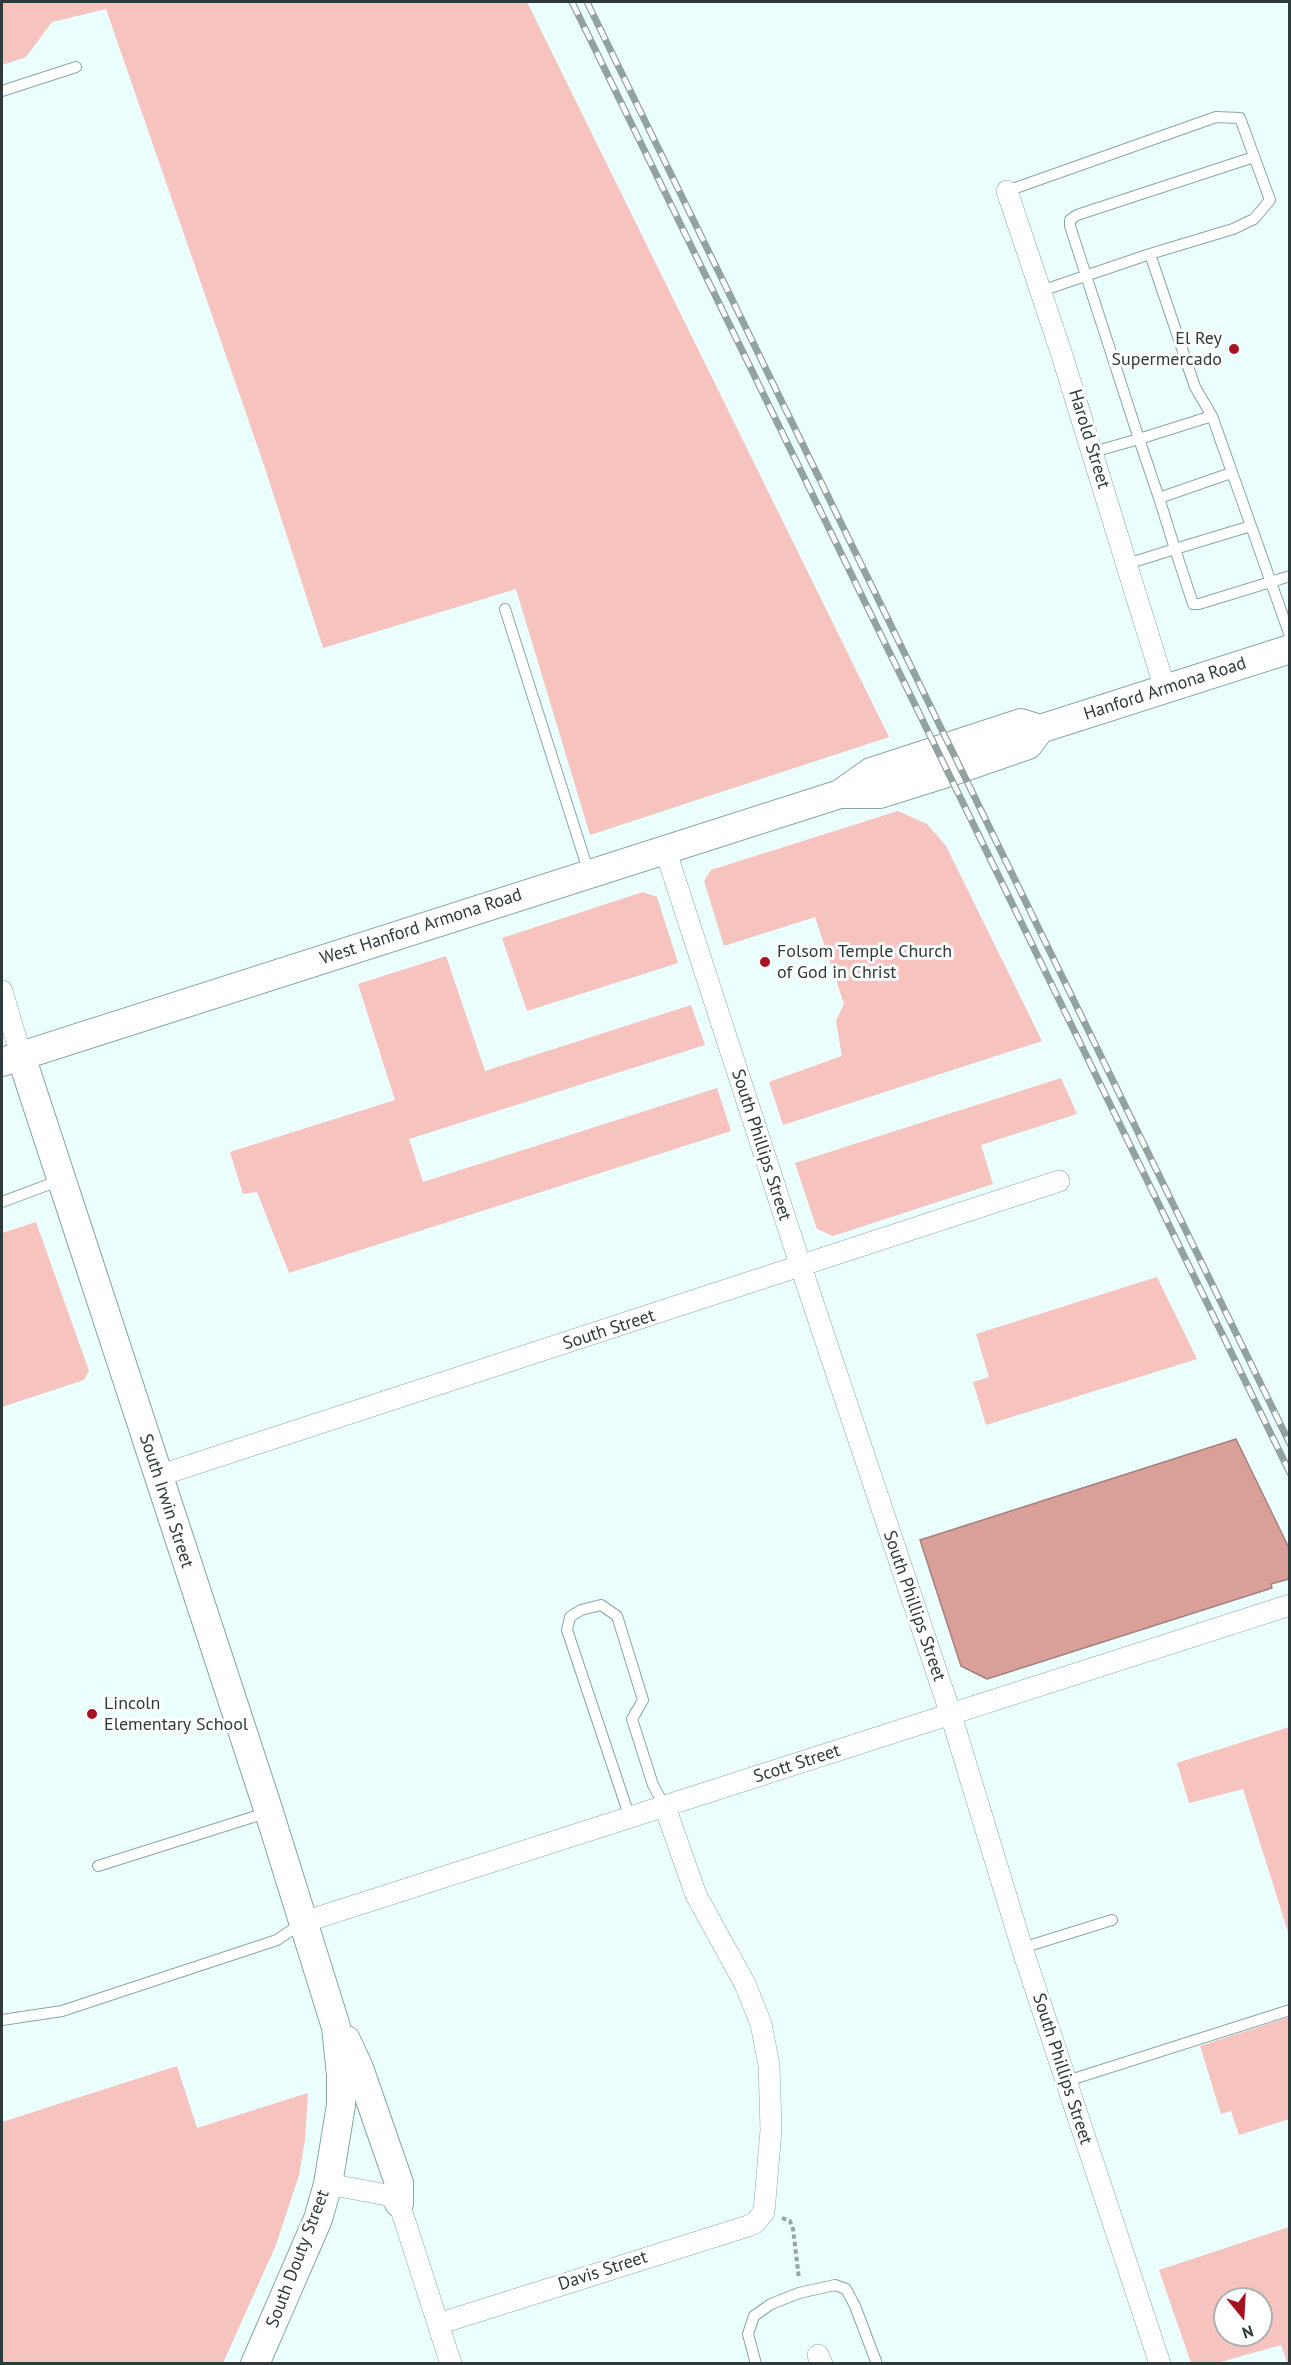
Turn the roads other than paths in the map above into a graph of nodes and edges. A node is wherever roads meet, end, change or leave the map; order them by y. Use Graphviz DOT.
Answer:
graph roads {
  1 [pos="76,67"];
  2 [pos="2,91"];
  3 [pos="1254,157"];
  4 [pos="1007,191"];
  5 [pos="1150,254"];
  6 [pos="1086,275"];
  7 [pos="1041,291"];
  8 [pos="1212,416"];
  9 [pos="1139,439"];
  10 [pos="1093,452"];
  11 [pos="1231,473"];
  12 [pos="1159,498"];
  13 [pos="1251,526"];
  14 [pos="1175,549"];
  15 [pos="1127,564"];
  16 [pos="1290,576"];
  17 [pos="1271,582"];
  18 [pos="505,609"];
  19 [pos="1290,636"];
  20 [pos="1290,649"];
  21 [pos="1165,689"];
  22 [pos="840,794"];
  23 [pos="665,849"];
  24 [pos="589,873"];
  25 [pos="2,991"];
  26 [pos="11,1059"];
  27 [pos="61,1180"];
  28 [pos="1059,1181"];
  29 [pos="2,1202"];
  30 [pos="801,1267"];
  31 [pos="158,1476"];
  32 [pos="1290,1605"];
  33 [pos="951,1715"];
  34 [pos="665,1807"];
  35 [pos="269,1812"];
  36 [pos="630,1818"];
  37 [pos="98,1866"];
  38 [pos="1112,1920"];
  39 [pos="304,1922"];
  40 [pos="1022,1948"];
  41 [pos="332,2010"];
  42 [pos="1290,2010"];
  43 [pos="2,2020"];
  44 [pos="1066,2081"];
  45 [pos="328,2184"];
  46 [pos="399,2203"];
  47 [pos="438,2324"];
  48 [pos="255,2364"];
  49 [pos="451,2364"];
  50 [pos="756,2364"];
  51 [pos="877,2364"];
  52 [pos="1160,2364"];
  1 -- 2 [label="lane"];
  3 -- 4 [label="lane"];
  3 -- 5 [label="lane"];
  3 -- 6 [label="lane"];
  4 -- 7 [label="street, Harold Street"];
  5 -- 6 [label="lane"];
  5 -- 8 [label="lane"];
  6 -- 7 [label="lane"];
  6 -- 9 [label="lane"];
  7 -- 10 [label="street, Harold Street"];
  8 -- 9 [label="lane"];
  8 -- 11 [label="lane"];
  9 -- 10 [label="lane"];
  9 -- 12 [label="lane"];
  10 -- 15 [label="street, Harold Street"];
  11 -- 12 [label="lane"];
  11 -- 13 [label="lane"];
  12 -- 14 [label="lane"];
  13 -- 14 [label="lane"];
  13 -- 17 [label="lane"];
  14 -- 15 [label="lane"];
  14 -- 17 [label="lane"];
  15 -- 21 [label="street, Harold Street"];
  16 -- 17 [label="lane"];
  17 -- 19 [label="lane"];
  18 -- 24 [label="lane"];
  20 -- 21 [label="street, Hanford Armona Road"];
  21 -- 22 [label="street, Hanford Armona Road"];
  22 -- 23 [label="street, West Hanford Armona Road"];
  23 -- 24 [label="street, West Hanford Armona Road"];
  23 -- 30 [label="street, South Phillips Street"];
  24 -- 26 [label="street, West Hanford Armona Road"];
  25 -- 26 [label="street, South Irwin Street"];
  26 -- 27 [label="street, South Irwin Street"];
  27 -- 29 [label="lane"];
  27 -- 31 [label="street, South Irwin Street"];
  28 -- 30 [label="street, South Street"];
  30 -- 31 [label="street, South Street"];
  30 -- 33 [label="street, South Phillips Street"];
  31 -- 35 [label="street, South Irwin Street"];
  32 -- 33 [label="street, Scott Street"];
  33 -- 34 [label="street, Scott Street"];
  33 -- 40 [label="street, South Phillips Street"];
  34 -- 36 [label="street, Scott Street"];
  34 -- 36 [label="lane"];
  34 -- 47 [label="street, Davis Street"];
  35 -- 37 [label="lane"];
  35 -- 39 [label="street, South Irwin Street"];
  36 -- 39 [label="street, Scott Street"];
  38 -- 40 [label="lane"];
  39 -- 41 [label="street, South Irwin Street"];
  39 -- 43 [label="lane"];
  40 -- 44 [label="street, South Phillips Street"];
  41 -- 45 [label="street, South Douty Street"];
  41 -- 46 [label="street"];
  42 -- 44 [label="lane"];
  44 -- 52 [label="street, South Phillips Street"];
  45 -- 46 [label="street"];
  45 -- 48 [label="street, South Douty Street"];
  46 -- 47 [label="street"];
  47 -- 49 [label="street"];
  50 -- 51 [label="lane"];
}
